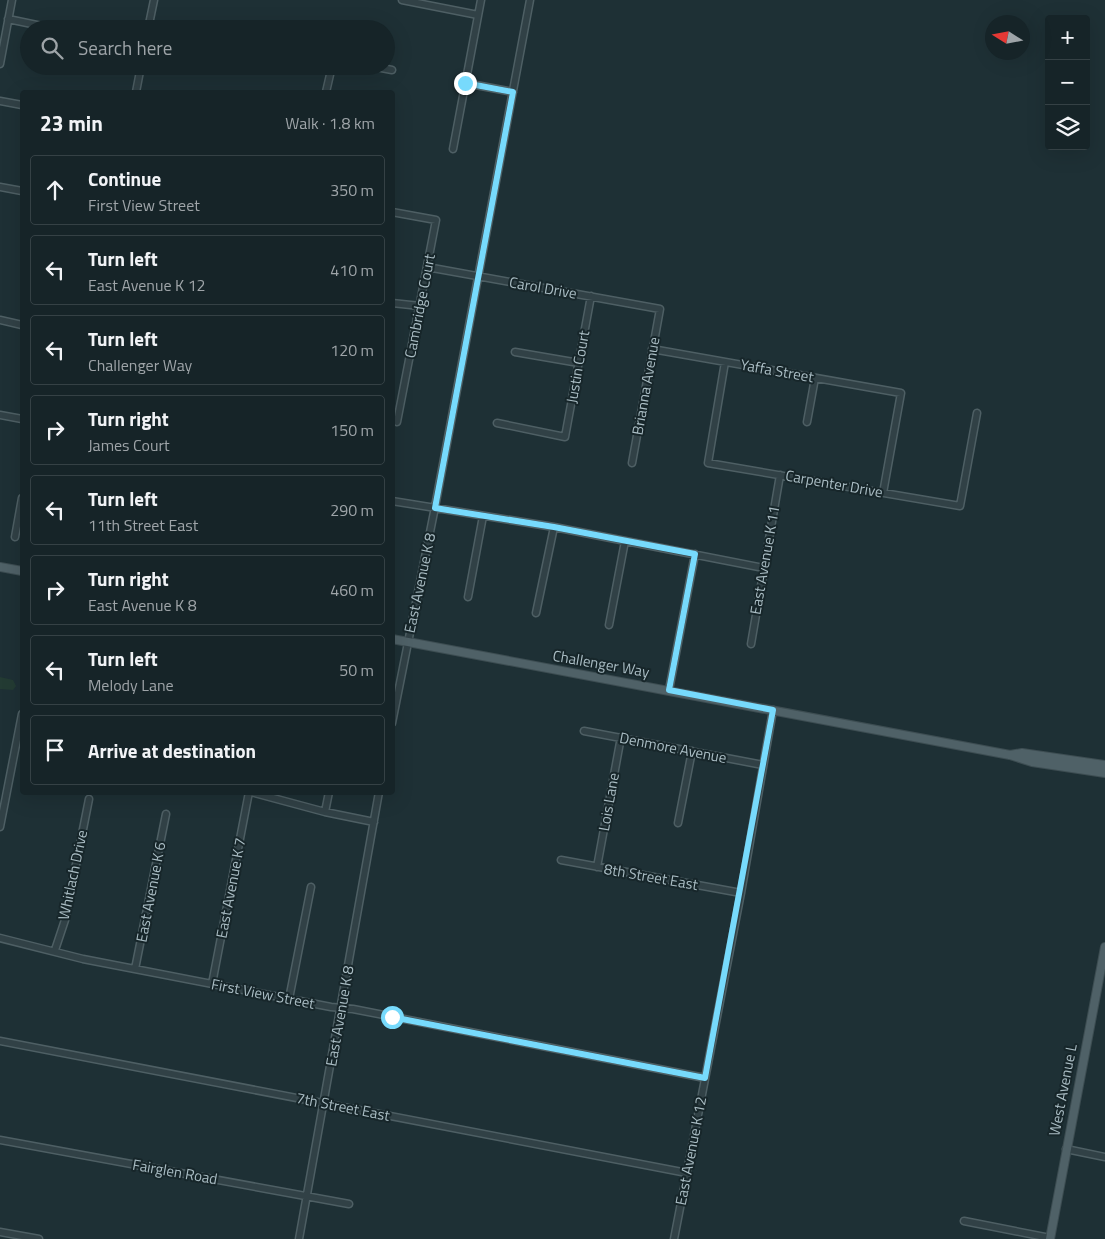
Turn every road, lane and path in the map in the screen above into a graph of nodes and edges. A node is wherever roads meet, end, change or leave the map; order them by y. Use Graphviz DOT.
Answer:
graph roads {
  1 [pos="12,0"];
  2 [pos="154,0"];
  3 [pos="402,0"];
  4 [pos="481,0"];
  5 [pos="530,0"];
  6 [pos="478,15"];
  7 [pos="8,19"];
  8 [pos="150,20"];
  9 [pos="20,22"];
  10 [pos="0,64"];
  11 [pos="139,75"];
  12 [pos="330,75"];
  13 [pos="465,83"];
  14 [pos="136,90"];
  15 [pos="326,90"];
  16 [pos="513,92"];
  17 [pos="0,101"];
  18 [pos="20,105"];
  19 [pos="453,150"];
  20 [pos="0,186"];
  21 [pos="20,191"];
  22 [pos="395,213"];
  23 [pos="427,267"];
  24 [pos="479,277"];
  25 [pos="591,296"];
  26 [pos="395,303"];
  27 [pos="420,306"];
  28 [pos="660,309"];
  29 [pos="0,320"];
  30 [pos="20,325"];
  31 [pos="652,349"];
  32 [pos="515,352"];
  33 [pos="725,362"];
  34 [pos="579,363"];
  35 [pos="815,378"];
  36 [pos="977,413"];
  37 [pos="0,415"];
  38 [pos="20,419"];
  39 [pos="397,422"];
  40 [pos="807,422"];
  41 [pos="497,423"];
  42 [pos="632,463"];
  43 [pos="780,475"];
  44 [pos="883,493"];
  45 [pos="395,501"];
  46 [pos="435,508"];
  47 [pos="20,509"];
  48 [pos="483,516"];
  49 [pos="554,527"];
  50 [pos="15,537"];
  51 [pos="625,541"];
  52 [pos="695,554"];
  53 [pos="0,567"];
  54 [pos="764,568"];
  55 [pos="20,571"];
  56 [pos="468,597"];
  57 [pos="536,613"];
  58 [pos="609,625"];
  59 [pos="395,640"];
  60 [pos="408,642"];
  61 [pos="751,644"];
  62 [pos="669,690"];
  63 [pos="395,708"];
  64 [pos="773,710"];
  65 [pos="20,724"];
  66 [pos="584,731"];
  67 [pos="621,737"];
  68 [pos="692,752"];
  69 [pos="1010,755"];
  70 [pos="763,765"];
  71 [pos="1105,765"];
  72 [pos="1105,773"];
  73 [pos="249,795"];
  74 [pos="261,795"];
  75 [pos="328,795"];
  76 [pos="378,795"];
  77 [pos="89,799"];
  78 [pos="325,812"];
  79 [pos="166,814"];
  80 [pos="374,822"];
  81 [pos="678,824"];
  82 [pos="0,827"];
  83 [pos="561,860"];
  84 [pos="597,867"];
  85 [pos="311,887"];
  86 [pos="741,894"];
  87 [pos="0,938"];
  88 [pos="1105,947"];
  89 [pos="55,950"];
  90 [pos="1103,964"];
  91 [pos="135,969"];
  92 [pos="212,984"];
  93 [pos="288,999"];
  94 [pos="342,1007"];
  95 [pos="0,1041"];
  96 [pos="705,1078"];
  97 [pos="324,1104"];
  98 [pos="0,1140"];
  99 [pos="1066,1149"];
  100 [pos="1105,1157"];
  101 [pos="687,1173"];
  102 [pos="307,1196"];
  103 [pos="350,1204"];
  104 [pos="964,1221"];
  105 [pos="0,1232"];
  106 [pos="39,1239"];
  107 [pos="299,1239"];
  108 [pos="674,1239"];
  109 [pos="1050,1239"];
  1 -- 7 [label="street"];
  2 -- 8 [label="street"];
  3 -- 6 [label="street"];
  4 -- 6 [label="street"];
  5 -- 16 [label="street, East Avenue K 8"];
  6 -- 13 [label="street"];
  7 -- 9 [label="street"];
  7 -- 10 [label="street"];
  11 -- 14 [label="street"];
  12 -- 15 [label="street"];
  13 -- 16 [label="street"];
  13 -- 19 [label="street"];
  16 -- 24 [label="street, East Avenue K 8"];
  17 -- 18 [label="street"];
  20 -- 21 [label="street"];
  22 -- 23 [label="street, Cambridge Court"];
  23 -- 24 [label="street, Carol Drive"];
  23 -- 27 [label="street, Cambridge Court"];
  24 -- 25 [label="street, Carol Drive"];
  24 -- 46 [label="street, East Avenue K 8"];
  25 -- 28 [label="street, Carol Drive"];
  25 -- 34 [label="street, Justin Court"];
  26 -- 27 [label="street"];
  27 -- 39 [label="street, Cambridge Court"];
  28 -- 31 [label="street, Brianna Avenue"];
  29 -- 30 [label="street"];
  31 -- 33 [label="street, Yaffa Street"];
  31 -- 42 [label="street, Brianna Avenue"];
  32 -- 34 [label="street"];
  33 -- 35 [label="street, Yaffa Street"];
  33 -- 43 [label="street, Carpenter Drive"];
  34 -- 41 [label="street, Justin Court"];
  35 -- 40 [label="street"];
  35 -- 44 [label="street, Yaffa Street"];
  36 -- 44 [label="street, Carpenter Drive"];
  37 -- 38 [label="street"];
  43 -- 44 [label="street, Carpenter Drive"];
  43 -- 54 [label="street, East Avenue K 11"];
  45 -- 46 [label="street"];
  46 -- 48 [label="street"];
  46 -- 60 [label="street, East Avenue K 8"];
  47 -- 50 [label="street"];
  48 -- 49 [label="street"];
  48 -- 56 [label="street"];
  49 -- 51 [label="street"];
  49 -- 57 [label="street"];
  51 -- 52 [label="street"];
  51 -- 58 [label="street"];
  52 -- 54 [label="street"];
  52 -- 62 [label="street"];
  53 -- 55 [label="main road"];
  54 -- 61 [label="street, East Avenue K 11"];
  59 -- 60 [label="main road, Challenger Way"];
  60 -- 62 [label="main road, Challenger Way"];
  60 -- 63 [label="street, East Avenue K 8"];
  62 -- 64 [label="main road, Challenger Way"];
  64 -- 69 [label="main road, Challenger Way"];
  64 -- 70 [label="street, East Avenue K 12"];
  65 -- 82 [label="street"];
  66 -- 67 [label="street, Denmore Avenue"];
  67 -- 68 [label="street, Denmore Avenue"];
  67 -- 84 [label="street, Lois Lane"];
  68 -- 70 [label="street, Denmore Avenue"];
  68 -- 81 [label="street"];
  69 -- 71 [label="main road, Challenger Way"];
  69 -- 72 [label="main road, Challenger Way"];
  70 -- 86 [label="street, East Avenue K 12"];
  73 -- 92 [label="street, East Avenue K 7"];
  74 -- 78 [label="street"];
  75 -- 78 [label="street"];
  76 -- 80 [label="street, East Avenue K 8"];
  77 -- 89 [label="street, Whitlach Drive"];
  78 -- 80 [label="street"];
  79 -- 91 [label="street, East Avenue K 6"];
  80 -- 94 [label="street, East Avenue K 8"];
  83 -- 84 [label="street, 8th Street East"];
  84 -- 86 [label="street, 8th Street East"];
  85 -- 93 [label="street"];
  86 -- 96 [label="street, East Avenue K 12"];
  87 -- 89 [label="street, First View Street"];
  88 -- 90 [label="main road, West Avenue L"];
  89 -- 91 [label="street, First View Street"];
  90 -- 99 [label="main road, West Avenue L"];
  91 -- 92 [label="street, First View Street"];
  92 -- 93 [label="street, First View Street"];
  93 -- 94 [label="street, First View Street"];
  94 -- 96 [label="street, First View Street"];
  94 -- 97 [label="street, East Avenue K 8"];
  95 -- 97 [label="street, 7th Street East"];
  96 -- 101 [label="street, East Avenue K 12"];
  97 -- 101 [label="street, 7th Street East"];
  97 -- 102 [label="street, East Avenue K 8"];
  98 -- 102 [label="street, Fairglen Road"];
  99 -- 100 [label="street"];
  99 -- 109 [label="main road, West Avenue L"];
  101 -- 108 [label="street, East Avenue K 12"];
  102 -- 103 [label="street, Fairglen Road"];
  102 -- 107 [label="street, East Avenue K 8"];
  104 -- 109 [label="street"];
  105 -- 106 [label="street"];
}
